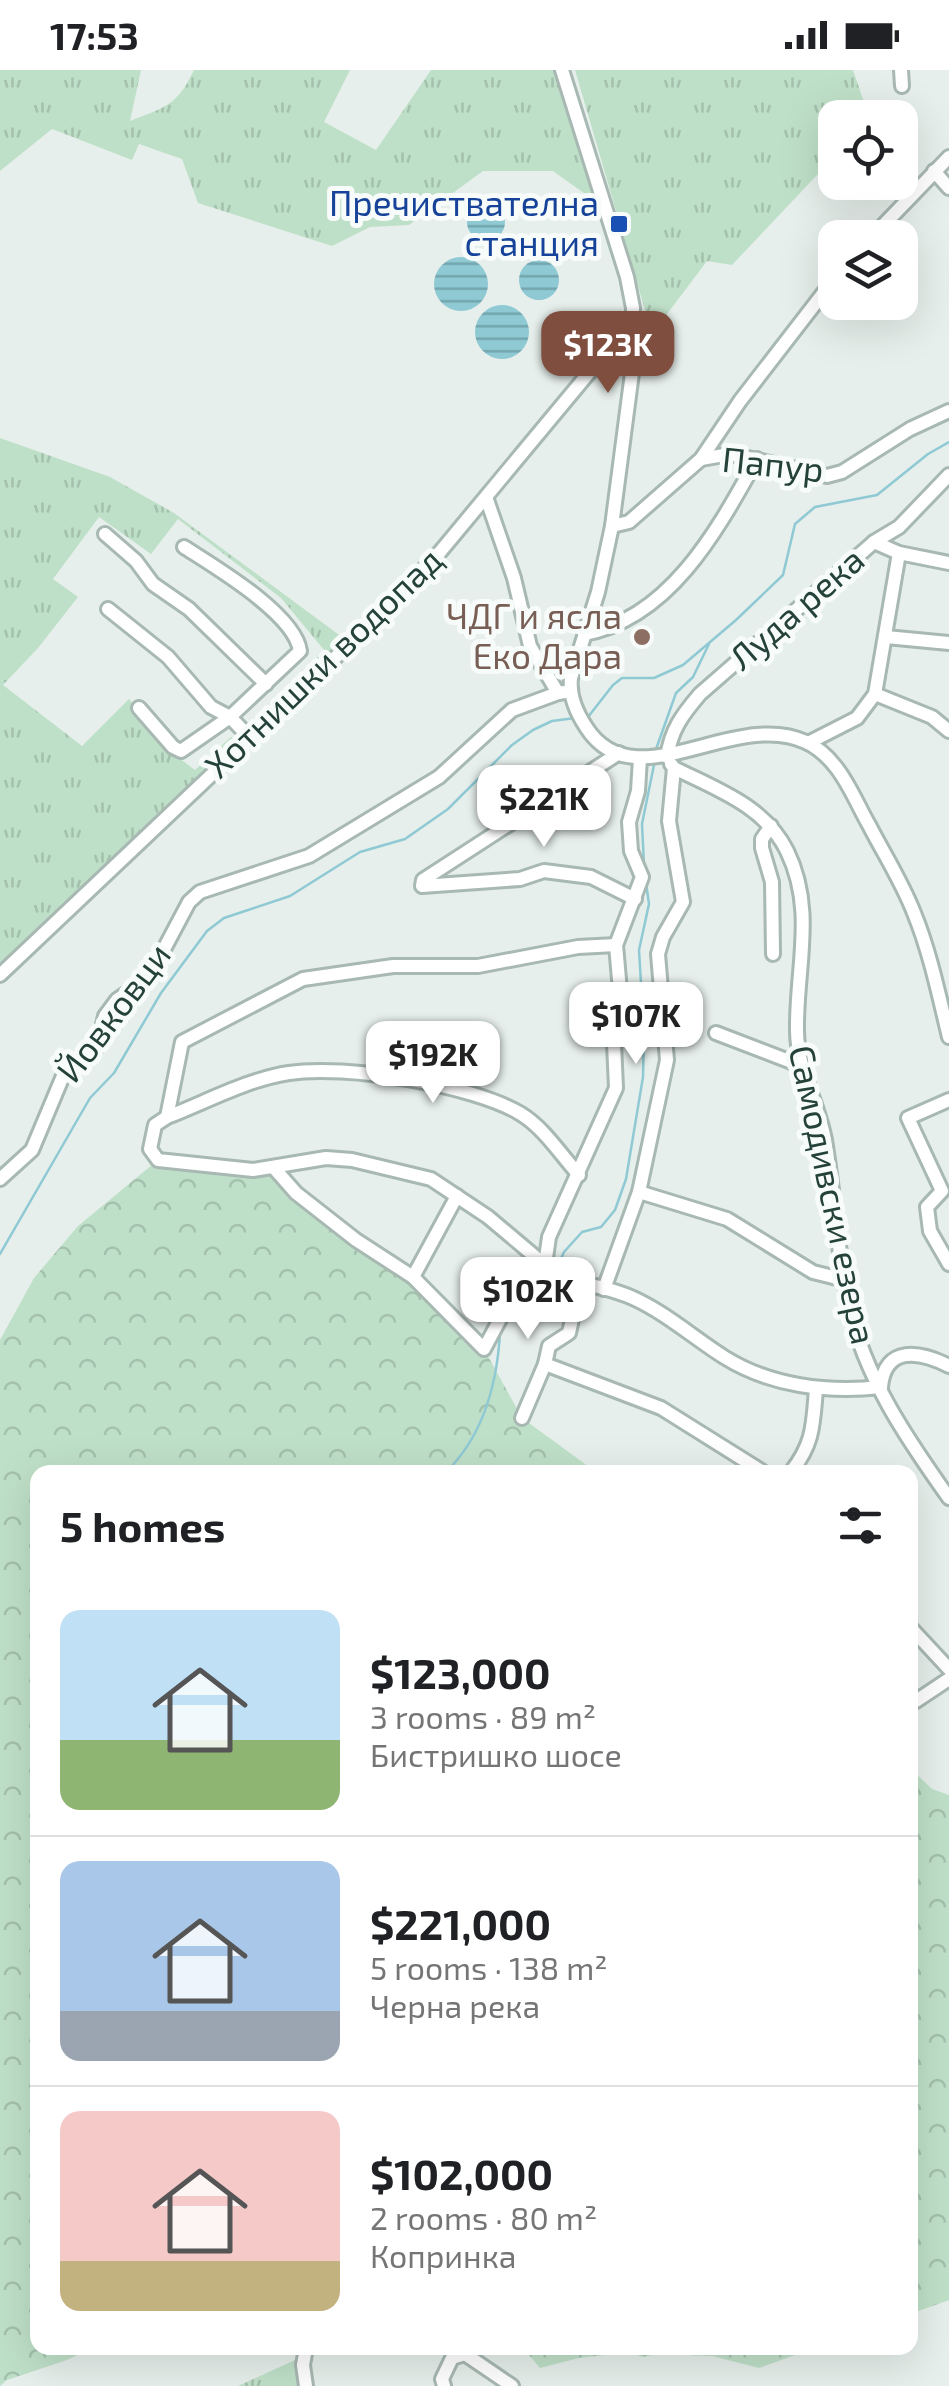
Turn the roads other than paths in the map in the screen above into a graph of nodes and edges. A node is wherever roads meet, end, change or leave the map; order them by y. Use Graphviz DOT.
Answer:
graph roads {
  1 [pos="562,70"];
  2 [pos="901,70"];
  3 [pos="902,86"];
  4 [pos="949,157"];
  5 [pos="934,171"];
  6 [pos="949,188"];
  7 [pos="888,220"];
  8 [pos="818,300"];
  9 [pos="634,345"];
  10 [pos="949,411"];
  11 [pos="701,458"];
  12 [pos="757,459"];
  13 [pos="949,475"];
  14 [pos="486,496"];
  15 [pos="612,526"];
  16 [pos="106,534"];
  17 [pos="874,542"];
  18 [pos="184,547"];
  19 [pos="899,553"];
  20 [pos="949,563"];
  21 [pos="108,610"];
  22 [pos="584,634"];
  23 [pos="886,637"];
  24 [pos="949,642"];
  25 [pos="266,684"];
  26 [pos="564,692"];
  27 [pos="875,694"];
  28 [pos="139,708"];
  29 [pos="230,717"];
  30 [pos="949,731"];
  31 [pos="250,738"];
  32 [pos="808,742"];
  33 [pos="619,753"];
  34 [pos="640,758"];
  35 [pos="671,762"];
  36 [pos="771,826"];
  37 [pos="634,899"];
  38 [pos="616,945"];
  39 [pos="773,954"];
  40 [pos="0,975"];
  41 [pos="716,1032"];
  42 [pos="949,1037"];
  43 [pos="802,1066"];
  44 [pos="949,1100"];
  45 [pos="167,1117"];
  46 [pos="274,1168"];
  47 [pos="579,1176"];
  48 [pos="0,1180"];
  49 [pos="639,1192"];
  50 [pos="457,1196"];
  51 [pos="949,1264"];
  52 [pos="545,1265"];
  53 [pos="413,1277"];
  54 [pos="845,1280"];
  55 [pos="580,1282"];
  56 [pos="604,1289"];
  57 [pos="545,1364"];
  58 [pos="949,1366"];
  59 [pos="881,1387"];
  60 [pos="816,1389"];
  61 [pos="522,1418"];
  62 [pos="752,1465"];
  63 [pos="798,1465"];
  64 [pos="949,1498"];
  65 [pos="918,1636"];
  66 [pos="949,1669"];
  67 [pos="949,1678"];
  68 [pos="918,1700"];
  69 [pos="305,2355"];
  70 [pos="462,2355"];
  71 [pos="466,2355"];
  72 [pos="506,2384"];
  73 [pos="306,2386"];
  74 [pos="444,2386"];
  1 -- 9 [label="street"];
  2 -- 3 [label="street"];
  4 -- 5 [label="street"];
  5 -- 6 [label="street"];
  5 -- 7 [label="street"];
  8 -- 11 [label="street"];
  9 -- 14 [label="street, Хотнишки водопад"];
  9 -- 15 [label="street"];
  10 -- 12 [label="street, Папур"];
  11 -- 12 [label="street, Папур"];
  11 -- 15 [label="street"];
  12 -- 22 [label="street"];
  13 -- 17 [label="street, Луда река"];
  14 -- 26 [label="street"];
  14 -- 31 [label="street, Хотнишки водопад"];
  15 -- 22 [label="street"];
  16 -- 25 [label="street"];
  17 -- 19 [label="street"];
  17 -- 35 [label="street, Луда река"];
  18 -- 25 [label="street"];
  19 -- 20 [label="street"];
  19 -- 23 [label="street"];
  21 -- 29 [label="street"];
  22 -- 26 [label="street"];
  23 -- 24 [label="street"];
  23 -- 27 [label="street"];
  25 -- 29 [label="street"];
  26 -- 33 [label="street"];
  26 -- 48 [label="street, Йовковци"];
  27 -- 30 [label="street"];
  27 -- 32 [label="street"];
  28 -- 29 [label="street"];
  29 -- 31 [label="street"];
  31 -- 40 [label="street, Хотнишки водопад"];
  32 -- 35 [label="street"];
  32 -- 42 [label="street"];
  33 -- 34 [label="street"];
  33 -- 37 [label="street"];
  34 -- 35 [label="street"];
  34 -- 37 [label="street"];
  35 -- 36 [label="street, Самодивски езера"];
  35 -- 49 [label="street, Луда река"];
  36 -- 39 [label="street"];
  36 -- 43 [label="street, Самодивски езера"];
  37 -- 38 [label="street"];
  38 -- 45 [label="street"];
  38 -- 47 [label="street"];
  41 -- 43 [label="street"];
  43 -- 54 [label="street, Самодивски езера"];
  44 -- 51 [label="street"];
  45 -- 46 [label="street"];
  45 -- 47 [label="street"];
  46 -- 50 [label="street"];
  46 -- 53 [label="street"];
  47 -- 52 [label="street"];
  49 -- 54 [label="street"];
  49 -- 56 [label="street, Луда река"];
  50 -- 52 [label="street"];
  50 -- 53 [label="street"];
  52 -- 53 [label="street"];
  52 -- 55 [label="street"];
  54 -- 59 [label="street, Самодивски езера"];
  55 -- 56 [label="street"];
  55 -- 57 [label="street"];
  56 -- 60 [label="street"];
  57 -- 61 [label="street"];
  57 -- 62 [label="street"];
  58 -- 59 [label="street"];
  59 -- 60 [label="street"];
  59 -- 64 [label="street, Самодивски езера"];
  60 -- 63 [label="street, Самодивски езера"];
  65 -- 66 [label="street"];
  67 -- 68 [label="street"];
  69 -- 73 [label="street"];
  70 -- 74 [label="street"];
  71 -- 72 [label="street"];
}
